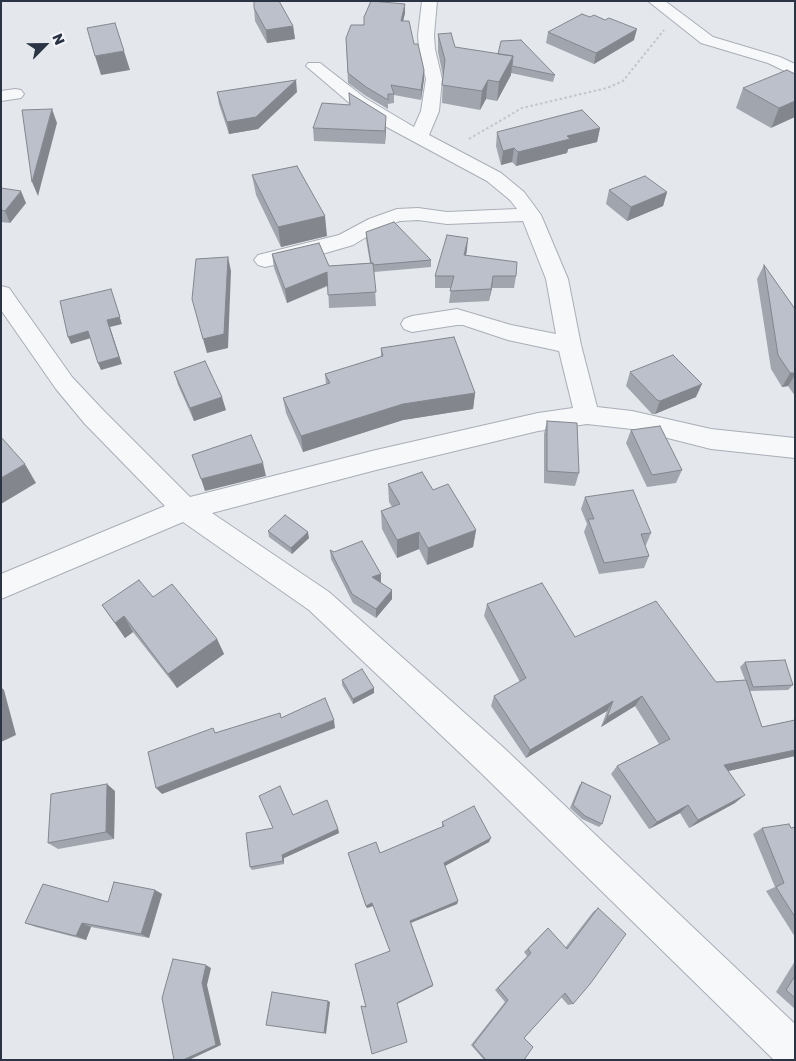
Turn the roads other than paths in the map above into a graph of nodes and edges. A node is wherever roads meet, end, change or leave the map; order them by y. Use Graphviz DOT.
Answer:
graph roads {
  1 [pos="430,1"];
  2 [pos="655,1"];
  3 [pos="314,66"];
  4 [pos="795,71"];
  5 [pos="419,136"];
  6 [pos="531,214"];
  7 [pos="265,260"];
  8 [pos="1,293"];
  9 [pos="412,324"];
  10 [pos="569,345"];
  11 [pos="587,415"];
  12 [pos="795,448"];
  13 [pos="185,509"];
  14 [pos="1,586"];
  15 [pos="795,1052"];
  1 -- 5 [label="street"];
  2 -- 4 [label="street"];
  3 -- 5 [label="street"];
  5 -- 6 [label="street"];
  6 -- 7 [label="street"];
  6 -- 10 [label="street"];
  8 -- 13 [label="street"];
  9 -- 10 [label="street"];
  10 -- 11 [label="street"];
  11 -- 12 [label="street"];
  11 -- 13 [label="street"];
  13 -- 14 [label="street"];
  13 -- 15 [label="street"];
}
